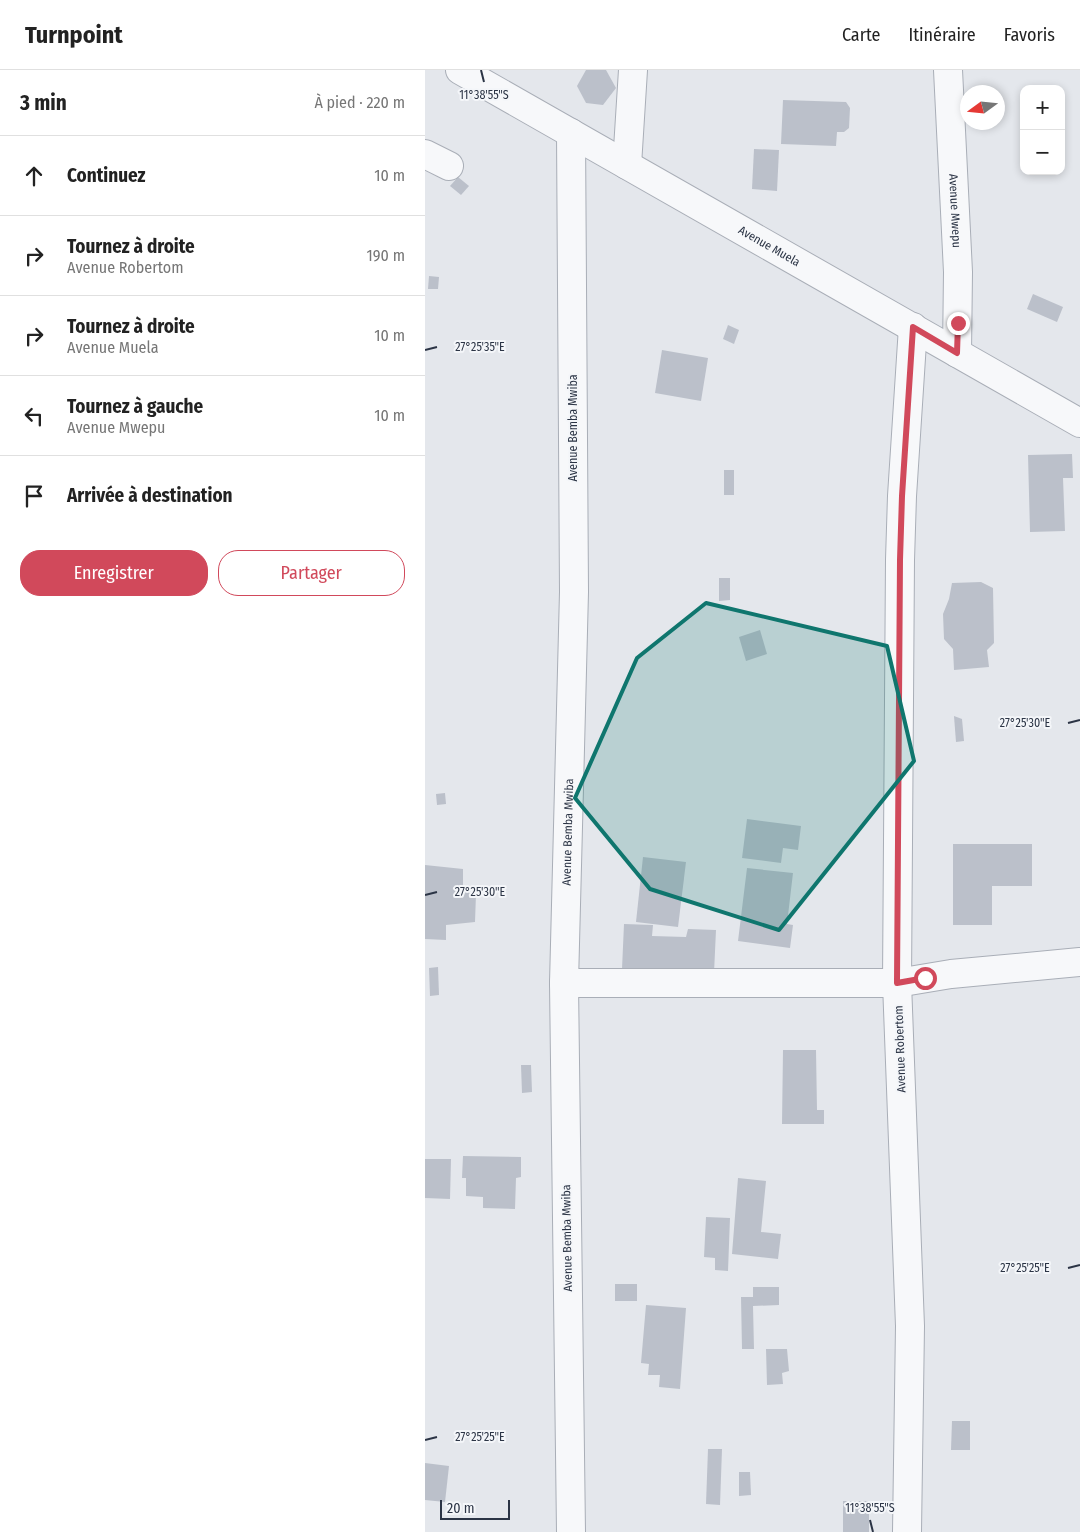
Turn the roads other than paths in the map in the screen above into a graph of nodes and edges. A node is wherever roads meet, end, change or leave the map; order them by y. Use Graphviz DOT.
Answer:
graph roads {
  1 [pos="460,70"];
  2 [pos="633,70"];
  3 [pos="948,70"];
  4 [pos="571,133"];
  5 [pos="425,154"];
  6 [pos="627,165"];
  7 [pos="449,166"];
  8 [pos="913,327"];
  9 [pos="957,353"];
  10 [pos="1080,423"];
  11 [pos="1080,962"];
  12 [pos="897,983"];
  13 [pos="564,984"];
  14 [pos="571,1532"];
  15 [pos="907,1532"];
  1 -- 4 [label="street, Avenue Muela"];
  2 -- 6 [label="street"];
  3 -- 9 [label="street, Avenue Mwepu"];
  4 -- 6 [label="street, Avenue Muela"];
  4 -- 13 [label="street, Avenue Bemba Mwiba"];
  5 -- 7 [label="street"];
  6 -- 8 [label="street, Avenue Muela"];
  8 -- 9 [label="street, Avenue Muela"];
  8 -- 12 [label="street, Avenue Robertom"];
  9 -- 10 [label="street, Avenue Muela"];
  11 -- 12 [label="street"];
  12 -- 13 [label="street"];
  12 -- 15 [label="street, Avenue Robertom"];
  13 -- 14 [label="street, Avenue Bemba Mwiba"];
}
